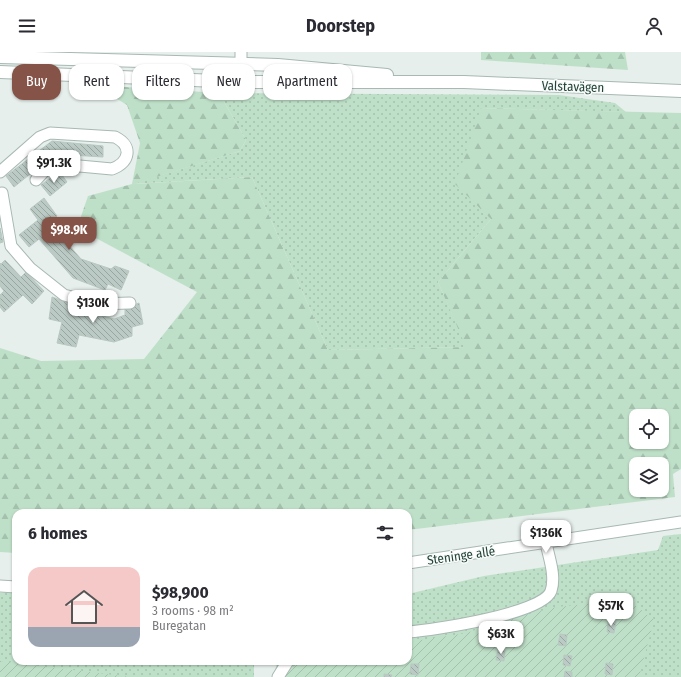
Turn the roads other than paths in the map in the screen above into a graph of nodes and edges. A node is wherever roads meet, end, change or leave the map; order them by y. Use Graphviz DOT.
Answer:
graph roads {
  1 [pos="0,57"];
  2 [pos="241,58"];
  3 [pos="0,72"];
  4 [pos="202,80"];
  5 [pos="255,82"];
  6 [pos="464,82"];
  7 [pos="681,91"];
  8 [pos="0,172"];
  9 [pos="36,180"];
  10 [pos="1,194"];
  11 [pos="130,303"];
  12 [pos="681,522"];
  13 [pos="546,543"];
  14 [pos="412,562"];
  15 [pos="0,586"];
  16 [pos="12,587"];
  17 [pos="412,632"];
  18 [pos="286,665"];
  19 [pos="278,677"];
  1 -- 2 [label="street, Valstavägen"];
  2 -- 6 [label="street, Valstavägen"];
  3 -- 4 [label="street, Valstavägen"];
  5 -- 6 [label="street, Valstavägen"];
  6 -- 7 [label="street, Valstavägen"];
  8 -- 9 [label="street"];
  10 -- 11 [label="street"];
  12 -- 13 [label="street, Steninge allé"];
  13 -- 14 [label="street, Steninge allé"];
  13 -- 17 [label="street"];
  15 -- 16 [label="street"];
  18 -- 19 [label="street"];
}
